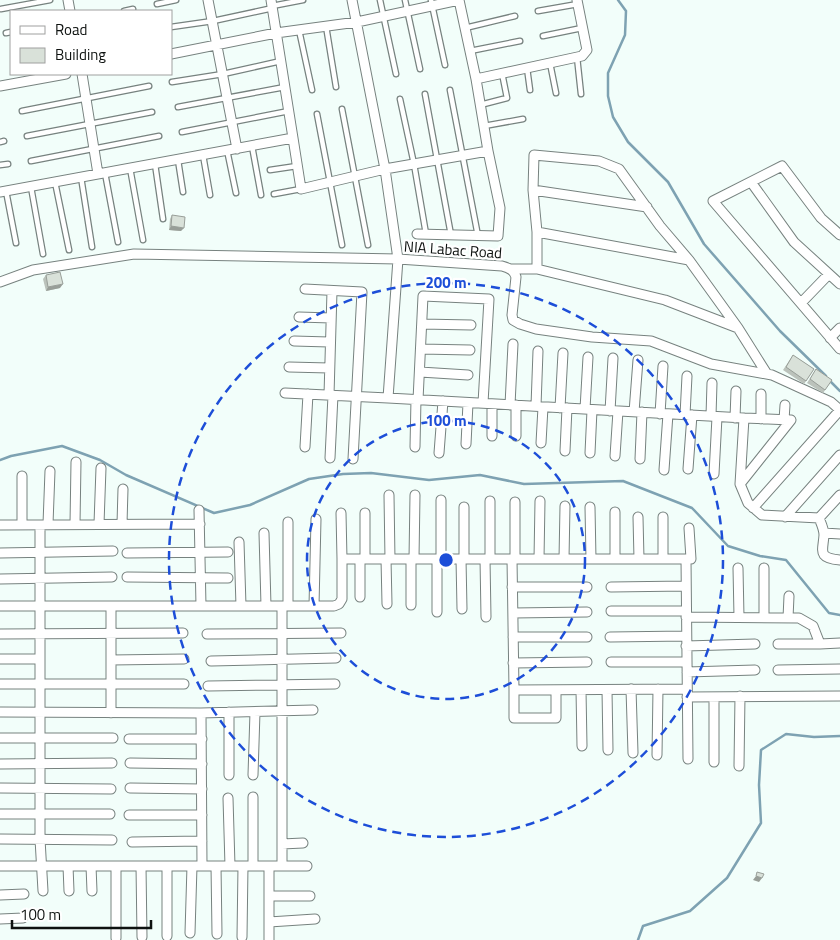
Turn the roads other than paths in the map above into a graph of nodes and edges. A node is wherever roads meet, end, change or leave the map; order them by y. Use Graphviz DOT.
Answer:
graph roads {
  1 [pos="50,0"];
  2 [pos="176,0"];
  3 [pos="208,0"];
  4 [pos="304,0"];
  5 [pos="352,0"];
  6 [pos="380,0"];
  7 [pos="405,0"];
  8 [pos="457,0"];
  9 [pos="578,2"];
  10 [pos="431,3"];
  11 [pos="157,4"];
  12 [pos="272,5"];
  13 [pos="1,9"];
  14 [pos="134,9"];
  15 [pos="129,10"];
  16 [pos="408,11"];
  17 [pos="538,11"];
  18 [pos="384,16"];
  19 [pos="515,16"];
  20 [pos="213,21"];
  21 [pos="357,22"];
  22 [pos="326,26"];
  23 [pos="172,27"];
  24 [pos="464,28"];
  25 [pos="584,28"];
  26 [pos="299,30"];
  27 [pos="276,33"];
  28 [pos="543,36"];
  29 [pos="520,41"];
  30 [pos="218,46"];
  31 [pos="470,51"];
  32 [pos="172,54"];
  33 [pos="577,57"];
  34 [pos="281,61"];
  35 [pos="550,63"];
  36 [pos="445,65"];
  37 [pos="527,68"];
  38 [pos="420,69"];
  39 [pos="502,73"];
  40 [pos="223,74"];
  41 [pos="396,74"];
  42 [pos="60,75"];
  43 [pos="82,75"];
  44 [pos="476,79"];
  45 [pos="172,82"];
  46 [pos="0,86"];
  47 [pos="149,86"];
  48 [pos="285,87"];
  49 [pos="336,87"];
  50 [pos="312,90"];
  51 [pos="450,90"];
  52 [pos="530,90"];
  53 [pos="556,93"];
  54 [pos="425,94"];
  55 [pos="581,94"];
  56 [pos="228,98"];
  57 [pos="86,99"];
  58 [pos="400,99"];
  59 [pos="480,104"];
  60 [pos="178,107"];
  61 [pos="342,109"];
  62 [pos="22,111"];
  63 [pos="289,111"];
  64 [pos="152,112"];
  65 [pos="317,114"];
  66 [pos="523,119"];
  67 [pos="232,123"];
  68 [pos="90,125"];
  69 [pos="484,126"];
  70 [pos="182,132"];
  71 [pos="27,136"];
  72 [pos="159,136"];
  73 [pos="293,138"];
  74 [pos="252,146"];
  75 [pos="237,148"];
  76 [pos="94,150"];
  77 [pos="227,150"];
  78 [pos="488,151"];
  79 [pos="203,155"];
  80 [pos="463,155"];
  81 [pos="178,160"];
  82 [pos="437,160"];
  83 [pos="31,161"];
  84 [pos="8,164"];
  85 [pos="155,164"];
  86 [pos="414,164"];
  87 [pos="0,165"];
  88 [pos="297,166"];
  89 [pos="130,168"];
  90 [pos="384,169"];
  91 [pos="270,170"];
  92 [pos="101,174"];
  93 [pos="354,176"];
  94 [pos="82,177"];
  95 [pos="55,182"];
  96 [pos="331,182"];
  97 [pos="751,182"];
  98 [pos="31,187"];
  99 [pos="300,189"];
  100 [pos="533,190"];
  101 [pos="3,192"];
  102 [pos="184,192"];
  103 [pos="236,193"];
  104 [pos="274,194"];
  105 [pos="210,195"];
  106 [pos="261,195"];
  107 [pos="647,207"];
  108 [pos="163,219"];
  109 [pos="537,232"];
  110 [pos="421,234"];
  111 [pos="451,235"];
  112 [pos="840,235"];
  113 [pos="478,236"];
  114 [pos="143,240"];
  115 [pos="118,242"];
  116 [pos="16,243"];
  117 [pos="342,244"];
  118 [pos="368,245"];
  119 [pos="92,247"];
  120 [pos="69,250"];
  121 [pos="43,254"];
  122 [pos="398,259"];
  123 [pos="689,260"];
  124 [pos="511,269"];
  125 [pos="538,269"];
  126 [pos="829,274"];
  127 [pos="0,282"];
  128 [pos="840,284"];
  129 [pos="305,289"];
  130 [pos="332,291"];
  131 [pos="801,303"];
  132 [pos="299,317"];
  133 [pos="331,318"];
  134 [pos="422,324"];
  135 [pos="471,325"];
  136 [pos="738,328"];
  137 [pos="840,328"];
  138 [pos="830,338"];
  139 [pos="294,341"];
  140 [pos="329,342"];
  141 [pos="513,344"];
  142 [pos="421,349"];
  143 [pos="840,349"];
  144 [pos="470,350"];
  145 [pos="538,350"];
  146 [pos="563,353"];
  147 [pos="588,357"];
  148 [pos="613,358"];
  149 [pos="638,360"];
  150 [pos="290,366"];
  151 [pos="663,366"];
  152 [pos="329,368"];
  153 [pos="420,372"];
  154 [pos="767,374"];
  155 [pos="468,375"];
  156 [pos="688,376"];
  157 [pos="712,383"];
  158 [pos="736,392"];
  159 [pos="285,393"];
  160 [pos="308,394"];
  161 [pos="761,394"];
  162 [pos="331,395"];
  163 [pos="356,396"];
  164 [pos="388,398"];
  165 [pos="417,399"];
  166 [pos="443,401"];
  167 [pos="468,402"];
  168 [pos="487,404"];
  169 [pos="513,405"];
  170 [pos="785,405"];
  171 [pos="539,406"];
  172 [pos="564,408"];
  173 [pos="588,409"];
  174 [pos="840,410"];
  175 [pos="614,411"];
  176 [pos="638,412"];
  177 [pos="664,414"];
  178 [pos="688,415"];
  179 [pos="714,417"];
  180 [pos="740,418"];
  181 [pos="761,419"];
  182 [pos="784,420"];
  183 [pos="492,436"];
  184 [pos="516,436"];
  185 [pos="541,443"];
  186 [pos="466,444"];
  187 [pos="305,447"];
  188 [pos="415,447"];
  189 [pos="565,451"];
  190 [pos="439,453"];
  191 [pos="590,453"];
  192 [pos="840,454"];
  193 [pos="615,456"];
  194 [pos="330,458"];
  195 [pos="640,458"];
  196 [pos="354,459"];
  197 [pos="76,462"];
  198 [pos="101,468"];
  199 [pos="688,469"];
  200 [pos="664,470"];
  201 [pos="50,471"];
  202 [pos="714,474"];
  203 [pos="22,476"];
  204 [pos="740,484"];
  205 [pos="123,489"];
  206 [pos="415,494"];
  207 [pos="840,495"];
  208 [pos="389,496"];
  209 [pos="441,500"];
  210 [pos="490,501"];
  211 [pos="540,501"];
  212 [pos="515,502"];
  213 [pos="564,506"];
  214 [pos="464,507"];
  215 [pos="590,507"];
  216 [pos="754,508"];
  217 [pos="828,509"];
  218 [pos="840,509"];
  219 [pos="199,510"];
  220 [pos="615,512"];
  221 [pos="340,513"];
  222 [pos="365,513"];
  223 [pos="785,516"];
  224 [pos="638,517"];
  225 [pos="663,517"];
  226 [pos="819,518"];
  227 [pos="316,519"];
  228 [pos="288,522"];
  229 [pos="44,524"];
  230 [pos="75,524"];
  231 [pos="99,524"];
  232 [pos="122,524"];
  233 [pos="200,524"];
  234 [pos="0,525"];
  235 [pos="22,525"];
  236 [pos="690,528"];
  237 [pos="264,532"];
  238 [pos="824,533"];
  239 [pos="840,534"];
  240 [pos="239,542"];
  241 [pos="0,552"];
  242 [pos="40,552"];
  243 [pos="113,552"];
  244 [pos="228,552"];
  245 [pos="127,553"];
  246 [pos="200,553"];
  247 [pos="342,559"];
  248 [pos="363,559"];
  249 [pos="388,559"];
  250 [pos="413,559"];
  251 [pos="439,559"];
  252 [pos="462,559"];
  253 [pos="488,559"];
  254 [pos="513,559"];
  255 [pos="539,559"];
  256 [pos="564,559"];
  257 [pos="591,559"];
  258 [pos="615,559"];
  259 [pos="638,559"];
  260 [pos="663,559"];
  261 [pos="686,559"];
  262 [pos="840,560"];
  263 [pos="738,568"];
  264 [pos="764,568"];
  265 [pos="112,576"];
  266 [pos="127,577"];
  267 [pos="201,578"];
  268 [pos="228,578"];
  269 [pos="0,579"];
  270 [pos="39,579"];
  271 [pos="686,586"];
  272 [pos="587,587"];
  273 [pos="611,587"];
  274 [pos="512,588"];
  275 [pos="789,596"];
  276 [pos="360,597"];
  277 [pos="386,604"];
  278 [pos="411,605"];
  279 [pos="0,606"];
  280 [pos="39,606"];
  281 [pos="110,606"];
  282 [pos="201,606"];
  283 [pos="241,606"];
  284 [pos="266,606"];
  285 [pos="285,606"];
  286 [pos="314,606"];
  287 [pos="462,610"];
  288 [pos="611,611"];
  289 [pos="437,612"];
  290 [pos="587,612"];
  291 [pos="513,613"];
  292 [pos="686,614"];
  293 [pos="486,617"];
  294 [pos="739,617"];
  295 [pos="764,617"];
  296 [pos="788,618"];
  297 [pos="184,633"];
  298 [pos="341,633"];
  299 [pos="0,634"];
  300 [pos="111,634"];
  301 [pos="207,634"];
  302 [pos="39,635"];
  303 [pos="282,635"];
  304 [pos="686,636"];
  305 [pos="513,637"];
  306 [pos="587,637"];
  307 [pos="610,638"];
  308 [pos="840,643"];
  309 [pos="754,644"];
  310 [pos="778,644"];
  311 [pos="820,644"];
  312 [pos="686,646"];
  313 [pos="336,658"];
  314 [pos="0,659"];
  315 [pos="40,659"];
  316 [pos="184,659"];
  317 [pos="111,660"];
  318 [pos="282,660"];
  319 [pos="211,661"];
  320 [pos="587,662"];
  321 [pos="610,662"];
  322 [pos="687,662"];
  323 [pos="514,663"];
  324 [pos="840,669"];
  325 [pos="755,670"];
  326 [pos="778,670"];
  327 [pos="687,672"];
  328 [pos="0,684"];
  329 [pos="40,684"];
  330 [pos="111,684"];
  331 [pos="184,684"];
  332 [pos="335,684"];
  333 [pos="282,685"];
  334 [pos="208,686"];
  335 [pos="631,689"];
  336 [pos="658,689"];
  337 [pos="514,690"];
  338 [pos="556,690"];
  339 [pos="581,690"];
  340 [pos="607,690"];
  341 [pos="687,693"];
  342 [pos="714,696"];
  343 [pos="740,696"];
  344 [pos="840,696"];
  345 [pos="313,710"];
  346 [pos="282,711"];
  347 [pos="0,712"];
  348 [pos="111,712"];
  349 [pos="229,712"];
  350 [pos="255,712"];
  351 [pos="40,713"];
  352 [pos="202,713"];
  353 [pos="0,738"];
  354 [pos="40,738"];
  355 [pos="113,738"];
  356 [pos="130,739"];
  357 [pos="202,739"];
  358 [pos="582,746"];
  359 [pos="608,750"];
  360 [pos="633,753"];
  361 [pos="657,755"];
  362 [pos="688,759"];
  363 [pos="714,762"];
  364 [pos="40,763"];
  365 [pos="112,763"];
  366 [pos="130,763"];
  367 [pos="0,764"];
  368 [pos="202,764"];
  369 [pos="738,766"];
  370 [pos="229,775"];
  371 [pos="254,775"];
  372 [pos="0,788"];
  373 [pos="130,788"];
  374 [pos="40,789"];
  375 [pos="111,789"];
  376 [pos="202,789"];
  377 [pos="253,797"];
  378 [pos="228,798"];
  379 [pos="40,813"];
  380 [pos="0,814"];
  381 [pos="110,814"];
  382 [pos="202,814"];
  383 [pos="130,815"];
  384 [pos="40,838"];
  385 [pos="0,839"];
  386 [pos="112,840"];
  387 [pos="202,841"];
  388 [pos="132,842"];
  389 [pos="302,843"];
  390 [pos="282,844"];
  391 [pos="0,866"];
  392 [pos="41,866"];
  393 [pos="68,866"];
  394 [pos="91,866"];
  395 [pos="116,866"];
  396 [pos="141,866"];
  397 [pos="167,866"];
  398 [pos="197,866"];
  399 [pos="216,866"];
  400 [pos="230,866"];
  401 [pos="243,866"];
  402 [pos="252,866"];
  403 [pos="269,866"];
  404 [pos="282,866"];
  405 [pos="307,866"];
  406 [pos="43,891"];
  407 [pos="68,891"];
  408 [pos="92,891"];
  409 [pos="24,894"];
  410 [pos="0,895"];
  411 [pos="269,896"];
  412 [pos="310,896"];
  413 [pos="23,918"];
  414 [pos="0,919"];
  415 [pos="315,919"];
  416 [pos="269,922"];
  417 [pos="190,933"];
  418 [pos="217,934"];
  419 [pos="166,936"];
  420 [pos="142,937"];
  421 [pos="242,937"];
  422 [pos="116,938"];
  423 [pos="269,940"];
  1 -- 13 [label="lane"];
  2 -- 11 [label="lane"];
  3 -- 20 [label="street"];
  4 -- 12 [label="lane"];
  5 -- 21 [label="street"];
  6 -- 18 [label="lane"];
  7 -- 16 [label="lane"];
  8 -- 10 [label="street"];
  8 -- 24 [label="street"];
  9 -- 17 [label="lane"];
  9 -- 25 [label="street"];
  10 -- 16 [label="street"];
  10 -- 36 [label="lane"];
  12 -- 20 [label="lane"];
  12 -- 27 [label="street"];
  14 -- 15 [label="lane"];
  16 -- 18 [label="street"];
  16 -- 38 [label="lane"];
  18 -- 21 [label="street"];
  18 -- 41 [label="lane"];
  19 -- 24 [label="lane"];
  20 -- 23 [label="lane"];
  20 -- 30 [label="street"];
  21 -- 22 [label="street"];
  21 -- 90 [label="street"];
  22 -- 26 [label="street"];
  22 -- 49 [label="lane"];
  24 -- 31 [label="street"];
  25 -- 28 [label="lane"];
  25 -- 33 [label="street"];
  26 -- 27 [label="street"];
  26 -- 50 [label="lane"];
  27 -- 30 [label="street"];
  27 -- 34 [label="street"];
  29 -- 31 [label="lane"];
  30 -- 32 [label="street"];
  30 -- 40 [label="street"];
  31 -- 44 [label="street"];
  33 -- 35 [label="street"];
  33 -- 55 [label="lane"];
  34 -- 40 [label="lane"];
  34 -- 48 [label="street"];
  35 -- 37 [label="street"];
  35 -- 53 [label="lane"];
  37 -- 39 [label="street"];
  37 -- 52 [label="lane"];
  39 -- 44 [label="street"];
  39 -- 59 [label="lane"];
  40 -- 45 [label="lane"];
  40 -- 56 [label="street"];
  42 -- 46 [label="street"];
  43 -- 57 [label="street"];
  44 -- 59 [label="street"];
  47 -- 57 [label="lane"];
  48 -- 56 [label="lane"];
  48 -- 63 [label="street"];
  51 -- 80 [label="lane"];
  54 -- 82 [label="lane"];
  56 -- 60 [label="lane"];
  56 -- 67 [label="street"];
  57 -- 62 [label="lane"];
  57 -- 68 [label="street"];
  58 -- 86 [label="lane"];
  59 -- 69 [label="street"];
  61 -- 93 [label="lane"];
  63 -- 67 [label="lane"];
  63 -- 73 [label="street"];
  64 -- 68 [label="lane"];
  65 -- 96 [label="lane"];
  66 -- 69 [label="lane"];
  67 -- 70 [label="lane"];
  67 -- 75 [label="street"];
  68 -- 71 [label="lane"];
  68 -- 76 [label="street"];
  69 -- 78 [label="street"];
  72 -- 76 [label="lane"];
  73 -- 74 [label="street"];
  73 -- 88 [label="street"];
  74 -- 75 [label="street"];
  74 -- 106 [label="lane"];
  75 -- 77 [label="street"];
  76 -- 83 [label="lane"];
  76 -- 92 [label="street"];
  77 -- 79 [label="street"];
  77 -- 103 [label="lane"];
  78 -- 80 [label="street"];
  78 -- 113 [label="street"];
  79 -- 81 [label="street"];
  79 -- 105 [label="lane"];
  80 -- 82 [label="street"];
  80 -- 113 [label="lane"];
  81 -- 85 [label="street"];
  81 -- 102 [label="lane"];
  82 -- 86 [label="street"];
  82 -- 111 [label="lane"];
  84 -- 87 [label="lane"];
  85 -- 89 [label="street"];
  85 -- 108 [label="lane"];
  86 -- 90 [label="street"];
  86 -- 110 [label="lane"];
  88 -- 91 [label="lane"];
  88 -- 99 [label="street"];
  89 -- 92 [label="street"];
  89 -- 114 [label="lane"];
  90 -- 93 [label="street"];
  90 -- 122 [label="street"];
  92 -- 94 [label="street"];
  92 -- 115 [label="lane"];
  93 -- 96 [label="street"];
  93 -- 118 [label="lane"];
  94 -- 95 [label="street"];
  94 -- 119 [label="lane"];
  95 -- 98 [label="street"];
  95 -- 120 [label="lane"];
  96 -- 99 [label="street"];
  96 -- 117 [label="lane"];
  97 -- 112 [label="street"];
  97 -- 126 [label="street"];
  97 -- 131 [label="street"];
  98 -- 101 [label="street"];
  98 -- 121 [label="lane"];
  99 -- 104 [label="lane"];
  100 -- 107 [label="street"];
  100 -- 107 [label="street"];
  100 -- 109 [label="street"];
  101 -- 116 [label="lane"];
  107 -- 123 [label="street"];
  109 -- 123 [label="street"];
  109 -- 125 [label="street"];
  110 -- 111 [label="street"];
  111 -- 113 [label="street"];
  122 -- 124 [label="street, NIA Labac Road"];
  122 -- 127 [label="street, NIA Labac Road"];
  122 -- 164 [label="street"];
  123 -- 136 [label="street"];
  124 -- 125 [label="street"];
  124 -- 154 [label="street, NIA Labac Road"];
  125 -- 136 [label="street"];
  126 -- 128 [label="street"];
  126 -- 131 [label="street"];
  129 -- 130 [label="street"];
  130 -- 133 [label="street"];
  130 -- 163 [label="street"];
  131 -- 138 [label="street"];
  132 -- 133 [label="street"];
  133 -- 140 [label="street"];
  134 -- 135 [label="street"];
  134 -- 142 [label="street"];
  134 -- 168 [label="street"];
  136 -- 154 [label="street"];
  137 -- 138 [label="street"];
  138 -- 143 [label="street"];
  139 -- 140 [label="street"];
  140 -- 152 [label="street"];
  141 -- 169 [label="street"];
  142 -- 144 [label="street"];
  142 -- 153 [label="street"];
  145 -- 171 [label="street"];
  146 -- 172 [label="street"];
  147 -- 173 [label="street"];
  148 -- 175 [label="street"];
  149 -- 176 [label="street"];
  150 -- 152 [label="street"];
  151 -- 177 [label="street"];
  152 -- 162 [label="street"];
  153 -- 155 [label="street"];
  153 -- 165 [label="street"];
  154 -- 174 [label="street, NIA Labac Road"];
  156 -- 178 [label="street"];
  157 -- 179 [label="street"];
  158 -- 180 [label="street"];
  159 -- 160 [label="street"];
  160 -- 162 [label="street"];
  160 -- 187 [label="street"];
  161 -- 181 [label="street"];
  162 -- 163 [label="street"];
  162 -- 194 [label="street"];
  163 -- 164 [label="street"];
  163 -- 196 [label="street"];
  164 -- 165 [label="street"];
  165 -- 166 [label="street"];
  165 -- 188 [label="street"];
  166 -- 167 [label="street"];
  166 -- 190 [label="street"];
  167 -- 168 [label="street"];
  167 -- 186 [label="street"];
  168 -- 169 [label="street"];
  168 -- 183 [label="street"];
  169 -- 171 [label="street"];
  169 -- 184 [label="street"];
  170 -- 182 [label="street"];
  171 -- 172 [label="street"];
  171 -- 185 [label="street"];
  172 -- 173 [label="street"];
  172 -- 189 [label="street"];
  173 -- 175 [label="street"];
  173 -- 191 [label="street"];
  174 -- 216 [label="street"];
  175 -- 176 [label="street"];
  175 -- 193 [label="street"];
  176 -- 177 [label="street"];
  176 -- 195 [label="street"];
  177 -- 178 [label="street"];
  177 -- 200 [label="street"];
  178 -- 179 [label="street"];
  178 -- 199 [label="street"];
  179 -- 180 [label="street"];
  179 -- 202 [label="street"];
  180 -- 181 [label="street"];
  180 -- 204 [label="street"];
  181 -- 182 [label="street"];
  182 -- 204 [label="street"];
  192 -- 223 [label="street"];
  197 -- 230 [label="street"];
  198 -- 231 [label="street"];
  201 -- 229 [label="street"];
  203 -- 235 [label="street"];
  204 -- 216 [label="street"];
  205 -- 232 [label="street"];
  206 -- 250 [label="street"];
  207 -- 217 [label="street"];
  208 -- 249 [label="street"];
  209 -- 251 [label="street"];
  210 -- 253 [label="street"];
  211 -- 255 [label="street"];
  212 -- 254 [label="street"];
  213 -- 256 [label="street"];
  214 -- 252 [label="street"];
  215 -- 257 [label="street"];
  216 -- 223 [label="street"];
  217 -- 218 [label="street"];
  217 -- 226 [label="street"];
  219 -- 233 [label="street"];
  220 -- 258 [label="street"];
  221 -- 247 [label="street"];
  222 -- 248 [label="street"];
  223 -- 226 [label="street"];
  224 -- 259 [label="street"];
  225 -- 260 [label="street"];
  226 -- 238 [label="street"];
  227 -- 286 [label="street"];
  228 -- 285 [label="street"];
  229 -- 230 [label="street"];
  229 -- 235 [label="street"];
  229 -- 242 [label="street"];
  230 -- 231 [label="street"];
  231 -- 232 [label="street"];
  232 -- 233 [label="street"];
  233 -- 246 [label="street"];
  234 -- 235 [label="street"];
  236 -- 261 [label="street"];
  237 -- 284 [label="street"];
  238 -- 239 [label="street"];
  238 -- 262 [label="street"];
  240 -- 283 [label="street"];
  241 -- 242 [label="street"];
  242 -- 243 [label="street"];
  242 -- 270 [label="street"];
  244 -- 246 [label="street"];
  245 -- 246 [label="street"];
  246 -- 267 [label="street"];
  247 -- 248 [label="street"];
  247 -- 286 [label="street"];
  248 -- 249 [label="street"];
  248 -- 276 [label="street"];
  249 -- 250 [label="street"];
  249 -- 277 [label="street"];
  250 -- 251 [label="street"];
  250 -- 278 [label="street"];
  251 -- 252 [label="street"];
  251 -- 289 [label="street"];
  252 -- 253 [label="street"];
  252 -- 287 [label="street"];
  253 -- 254 [label="street"];
  253 -- 293 [label="street"];
  254 -- 255 [label="street"];
  254 -- 274 [label="street"];
  255 -- 256 [label="street"];
  256 -- 257 [label="street"];
  257 -- 258 [label="street"];
  258 -- 259 [label="street"];
  259 -- 260 [label="street"];
  260 -- 261 [label="street"];
  261 -- 271 [label="street"];
  263 -- 294 [label="street"];
  264 -- 295 [label="street"];
  265 -- 270 [label="street"];
  266 -- 267 [label="street"];
  267 -- 268 [label="street"];
  267 -- 282 [label="street"];
  269 -- 270 [label="street"];
  270 -- 280 [label="street"];
  271 -- 273 [label="street"];
  271 -- 292 [label="street"];
  272 -- 274 [label="street"];
  274 -- 291 [label="street"];
  275 -- 296 [label="street"];
  279 -- 280 [label="street"];
  280 -- 281 [label="street"];
  280 -- 302 [label="street"];
  281 -- 282 [label="street"];
  281 -- 300 [label="street"];
  282 -- 283 [label="street"];
  283 -- 284 [label="street"];
  284 -- 285 [label="street"];
  285 -- 286 [label="street"];
  285 -- 303 [label="street"];
  288 -- 292 [label="street"];
  290 -- 291 [label="street"];
  291 -- 305 [label="street"];
  292 -- 294 [label="street"];
  292 -- 304 [label="street"];
  294 -- 295 [label="street"];
  295 -- 296 [label="street"];
  296 -- 311 [label="street"];
  297 -- 300 [label="street"];
  298 -- 303 [label="street"];
  299 -- 302 [label="street"];
  300 -- 302 [label="street"];
  300 -- 317 [label="street"];
  301 -- 303 [label="street"];
  302 -- 315 [label="street"];
  303 -- 318 [label="street"];
  304 -- 307 [label="street"];
  304 -- 312 [label="street"];
  305 -- 306 [label="street"];
  305 -- 323 [label="street"];
  308 -- 311 [label="street"];
  309 -- 312 [label="street"];
  310 -- 311 [label="street"];
  312 -- 322 [label="street"];
  313 -- 318 [label="street"];
  314 -- 315 [label="street"];
  315 -- 329 [label="street"];
  316 -- 317 [label="street"];
  317 -- 330 [label="street"];
  318 -- 319 [label="street"];
  318 -- 333 [label="street"];
  320 -- 323 [label="street"];
  321 -- 322 [label="street"];
  322 -- 327 [label="street"];
  323 -- 337 [label="street"];
  324 -- 326 [label="street"];
  325 -- 327 [label="street"];
  327 -- 341 [label="street"];
  328 -- 329 [label="street"];
  329 -- 330 [label="street"];
  329 -- 351 [label="street"];
  330 -- 331 [label="street"];
  330 -- 348 [label="street"];
  332 -- 333 [label="street"];
  333 -- 334 [label="street"];
  333 -- 346 [label="street"];
  335 -- 336 [label="street"];
  335 -- 340 [label="street"];
  335 -- 360 [label="street"];
  336 -- 341 [label="street"];
  336 -- 361 [label="street"];
  337 -- 338 [label="street"];
  337 -- 338 [label="street"];
  338 -- 339 [label="street"];
  339 -- 340 [label="street"];
  339 -- 358 [label="street"];
  340 -- 359 [label="street"];
  341 -- 342 [label="street"];
  341 -- 362 [label="street"];
  342 -- 343 [label="street"];
  342 -- 363 [label="street"];
  343 -- 344 [label="street"];
  343 -- 369 [label="street"];
  345 -- 346 [label="street"];
  346 -- 350 [label="street"];
  346 -- 390 [label="street"];
  347 -- 351 [label="street"];
  348 -- 351 [label="street"];
  348 -- 352 [label="street"];
  349 -- 350 [label="street"];
  349 -- 352 [label="street"];
  349 -- 370 [label="street"];
  350 -- 371 [label="street"];
  351 -- 354 [label="street"];
  352 -- 357 [label="street"];
  353 -- 354 [label="street"];
  354 -- 355 [label="street"];
  354 -- 364 [label="street"];
  356 -- 357 [label="street"];
  357 -- 368 [label="street"];
  364 -- 365 [label="street"];
  364 -- 367 [label="street"];
  364 -- 374 [label="street"];
  366 -- 368 [label="street"];
  368 -- 376 [label="street"];
  372 -- 374 [label="street"];
  373 -- 376 [label="street"];
  374 -- 375 [label="street"];
  374 -- 379 [label="street"];
  376 -- 382 [label="street"];
  377 -- 402 [label="street"];
  378 -- 400 [label="street"];
  379 -- 380 [label="street"];
  379 -- 381 [label="street"];
  379 -- 384 [label="street"];
  382 -- 383 [label="street"];
  382 -- 387 [label="street"];
  384 -- 385 [label="street"];
  384 -- 386 [label="street"];
  384 -- 392 [label="street"];
  387 -- 388 [label="street"];
  387 -- 398 [label="street"];
  389 -- 390 [label="street"];
  390 -- 404 [label="street"];
  391 -- 392 [label="street"];
  392 -- 393 [label="street"];
  392 -- 406 [label="street"];
  393 -- 394 [label="street"];
  393 -- 407 [label="street"];
  394 -- 395 [label="street"];
  394 -- 408 [label="street"];
  395 -- 396 [label="street"];
  395 -- 422 [label="street"];
  396 -- 397 [label="street"];
  396 -- 420 [label="street"];
  397 -- 398 [label="street"];
  397 -- 419 [label="street"];
  398 -- 399 [label="street"];
  398 -- 417 [label="street"];
  399 -- 400 [label="street"];
  399 -- 418 [label="street"];
  400 -- 401 [label="street"];
  401 -- 402 [label="street"];
  401 -- 421 [label="street"];
  402 -- 403 [label="street"];
  403 -- 404 [label="street"];
  403 -- 411 [label="street"];
  404 -- 405 [label="street"];
  409 -- 410 [label="street"];
  411 -- 412 [label="street"];
  411 -- 416 [label="street"];
  413 -- 414 [label="street"];
  415 -- 416 [label="street"];
  416 -- 423 [label="street"];
}
